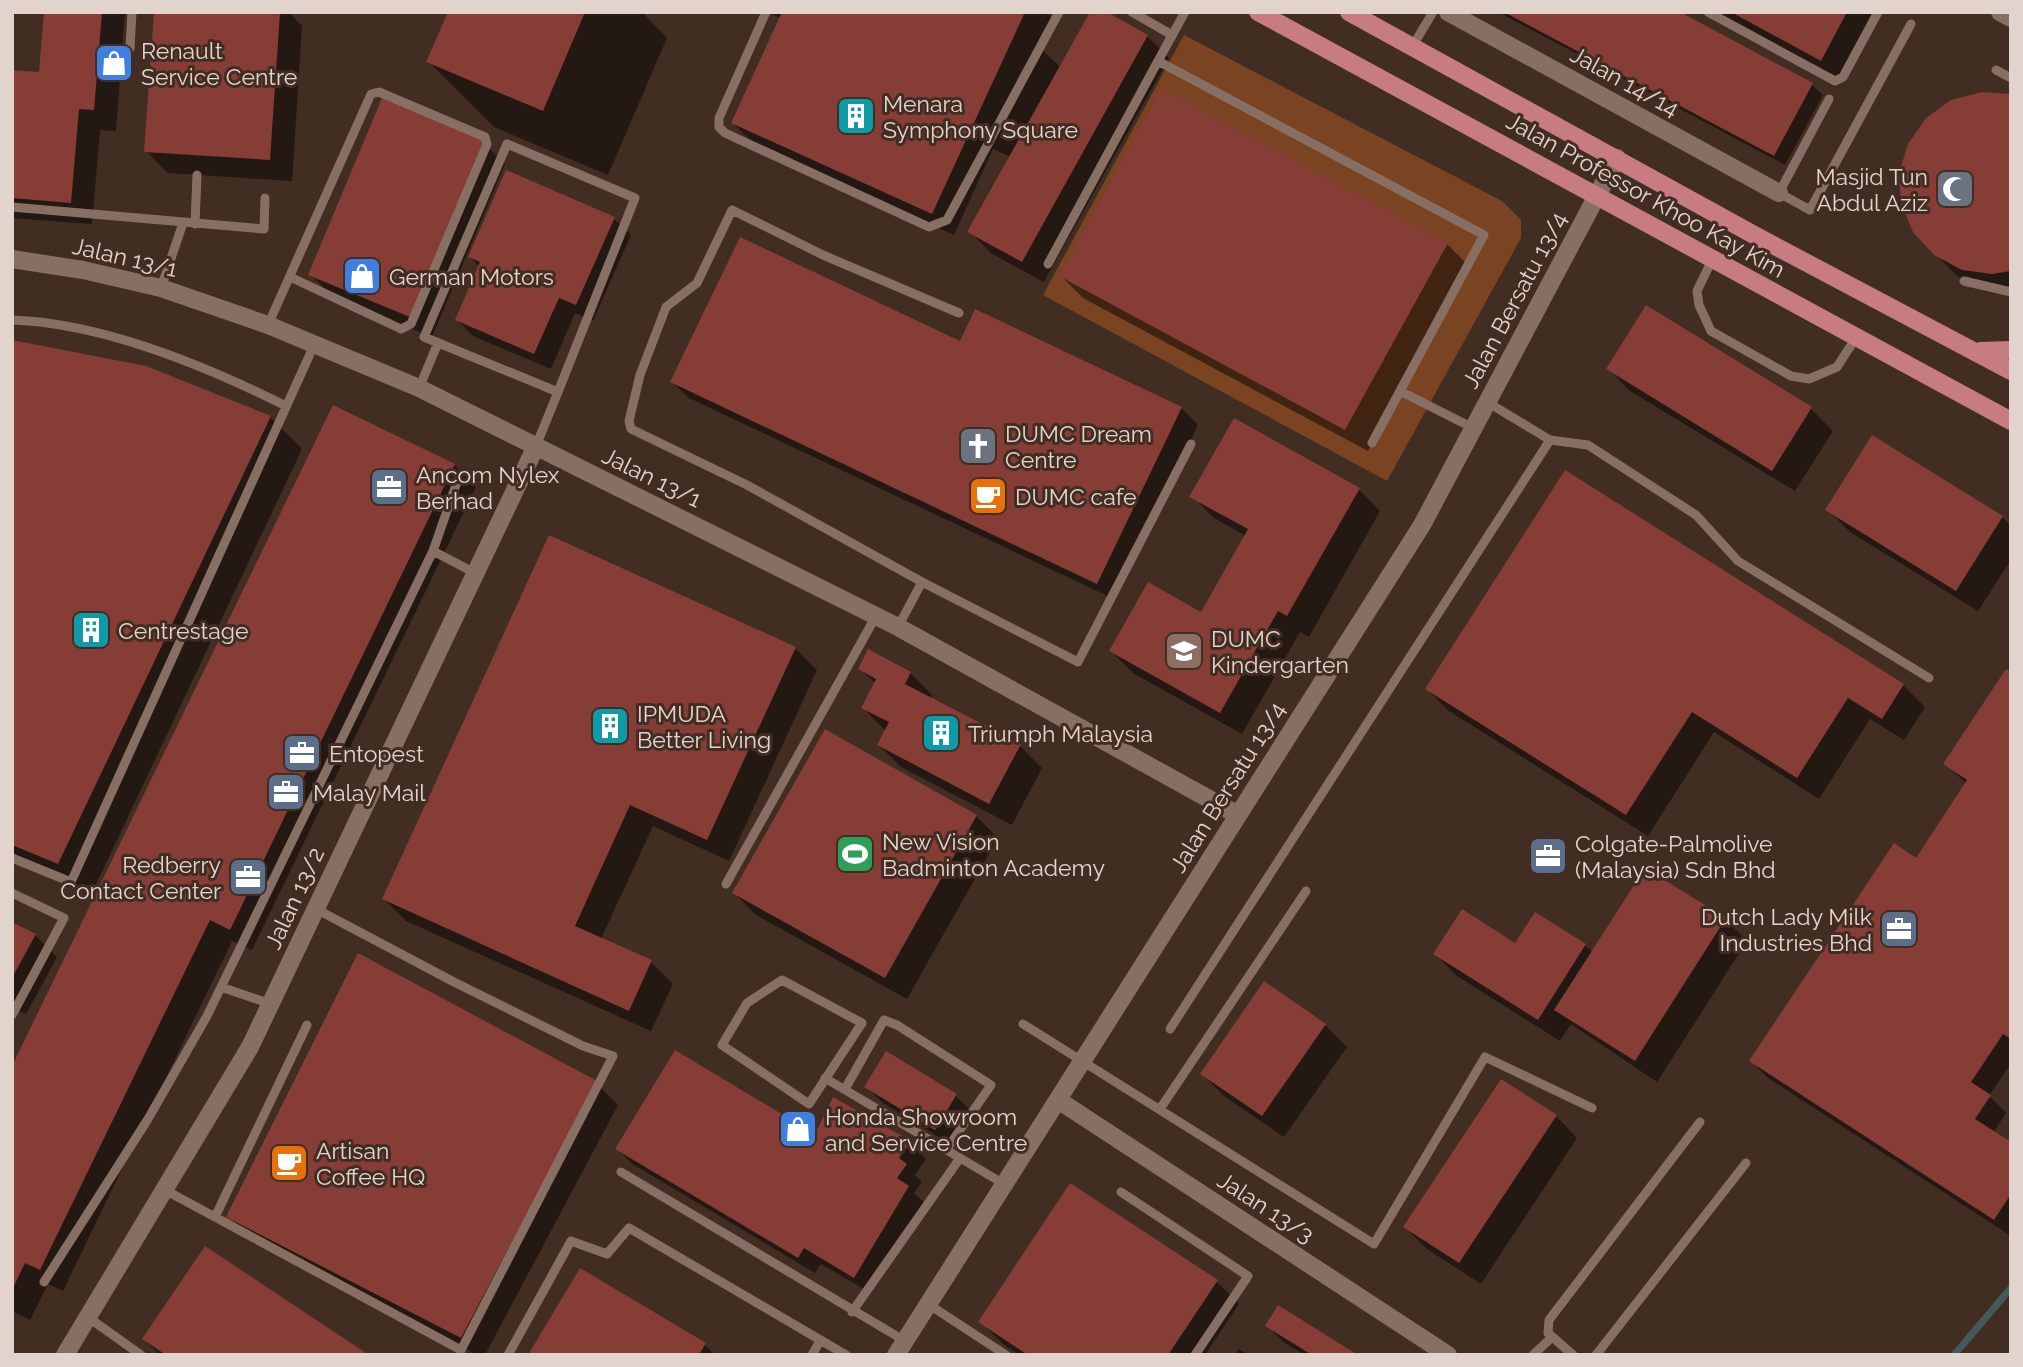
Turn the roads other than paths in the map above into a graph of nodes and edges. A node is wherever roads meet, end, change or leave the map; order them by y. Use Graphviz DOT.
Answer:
graph roads {
  1 [pos="132,12"];
  2 [pos="766,12"];
  3 [pos="1059,12"];
  4 [pos="1132,12"];
  5 [pos="1185,12"];
  6 [pos="1258,12"];
  7 [pos="1349,12"];
  8 [pos="1433,12"];
  9 [pos="1448,12"];
  10 [pos="1708,12"];
  11 [pos="1878,12"];
  12 [pos="2000,12"];
  13 [pos="2011,18"];
  14 [pos="1911,24"];
  15 [pos="1172,35"];
  16 [pos="1412,47"];
  17 [pos="130,49"];
  18 [pos="1158,61"];
  19 [pos="1996,70"];
  20 [pos="2011,78"];
  21 [pos="1829,99"];
  22 [pos="1617,159"];
  23 [pos="197,175"];
  24 [pos="1779,193"];
  25 [pos="1597,196"];
  26 [pos="265,198"];
  27 [pos="12,207"];
  28 [pos="183,223"];
  29 [pos="195,224"];
  30 [pos="12,258"];
  31 [pos="1713,258"];
  32 [pos="1048,264"];
  33 [pos="290,277"];
  34 [pos="1964,281"];
  35 [pos="161,288"];
  36 [pos="2011,292"];
  37 [pos="959,313"];
  38 [pos="12,320"];
  39 [pos="268,325"];
  40 [pos="1855,339"];
  41 [pos="315,343"];
  42 [pos="438,343"];
  43 [pos="2011,350"];
  44 [pos="1973,351"];
  45 [pos="2011,370"];
  46 [pos="1936,382"];
  47 [pos="419,388"];
  48 [pos="1400,391"];
  49 [pos="558,392"];
  50 [pos="1487,402"];
  51 [pos="286,407"];
  52 [pos="2011,411"];
  53 [pos="2011,421"];
  54 [pos="1473,428"];
  55 [pos="1550,440"];
  56 [pos="1372,443"];
  57 [pos="1191,444"];
  58 [pos="536,446"];
  59 [pos="457,482"];
  60 [pos="433,551"];
  61 [pos="475,573"];
  62 [pos="922,582"];
  63 [pos="876,616"];
  64 [pos="898,627"];
  65 [pos="1929,678"];
  66 [pos="1238,815"];
  67 [pos="12,858"];
  68 [pos="726,884"];
  69 [pos="1306,891"];
  70 [pos="12,893"];
  71 [pos="316,909"];
  72 [pos="221,987"];
  73 [pos="271,1004"];
  74 [pos="12,1015"];
  75 [pos="1023,1024"];
  76 [pos="307,1025"];
  77 [pos="1170,1029"];
  78 [pos="1083,1061"];
  79 [pos="825,1078"];
  80 [pos="845,1089"];
  81 [pos="1058,1100"];
  82 [pos="1592,1108"];
  83 [pos="1160,1110"];
  84 [pos="1700,1122"];
  85 [pos="946,1150"];
  86 [pos="960,1158"];
  87 [pos="1746,1163"];
  88 [pos="621,1172"];
  89 [pos="1004,1184"];
  90 [pos="165,1190"];
  91 [pos="1121,1192"];
  92 [pos="215,1217"];
  93 [pos="44,1282"];
  94 [pos="928,1304"];
  95 [pos="852,1312"];
  96 [pos="89,1318"];
  97 [pos="1552,1337"];
  98 [pos="820,1340"];
  99 [pos="901,1348"];
  100 [pos="65,1355"];
  101 [pos="141,1355"];
  102 [pos="508,1355"];
  103 [pos="812,1355"];
  104 [pos="846,1355"];
  105 [pos="1006,1355"];
  106 [pos="1195,1355"];
  107 [pos="1448,1355"];
  108 [pos="1533,1355"];
  109 [pos="1573,1355"];
  110 [pos="1596,1355"];
  1 -- 17 [label="lane"];
  2 -- 3 [label="lane"];
  4 -- 15 [label="lane"];
  5 -- 15 [label="lane"];
  6 -- 25 [label="main road, Jalan Professor Khoo Kay Kim"];
  7 -- 16 [label="main road, Jalan Professor Khoo Kay Kim"];
  8 -- 16 [label="lane"];
  9 -- 24 [label="street, Jalan 14/14"];
  10 -- 11 [label="lane"];
  12 -- 13 [label="street"];
  14 -- 24 [label="lane"];
  15 -- 18 [label="lane"];
  16 -- 22 [label="main road, Jalan Professor Khoo Kay Kim"];
  18 -- 32 [label="lane"];
  18 -- 48 [label="lane"];
  19 -- 20 [label="lane"];
  21 -- 24 [label="lane"];
  22 -- 25 [label="street, Jalan Bersatu 13/4"];
  22 -- 44 [label="main road, Jalan Professor Khoo Kay Kim"];
  23 -- 29 [label="lane"];
  25 -- 31 [label="main road, Jalan Professor Khoo Kay Kim"];
  25 -- 50 [label="street, Jalan Bersatu 13/4"];
  26 -- 29 [label="lane"];
  27 -- 28 [label="lane"];
  28 -- 29 [label="lane"];
  28 -- 35 [label="lane"];
  30 -- 35 [label="street, Jalan 13/1"];
  31 -- 40 [label="main road, Jalan Professor Khoo Kay Kim"];
  31 -- 40 [label="lane"];
  33 -- 33 [label="lane"];
  33 -- 39 [label="lane"];
  34 -- 36 [label="lane"];
  35 -- 39 [label="street, Jalan 13/1"];
  37 -- 62 [label="lane"];
  38 -- 51 [label="lane"];
  39 -- 41 [label="street, Jalan 13/1"];
  40 -- 46 [label="main road, Jalan Professor Khoo Kay Kim"];
  41 -- 47 [label="street, Jalan 13/1"];
  41 -- 51 [label="lane"];
  42 -- 47 [label="lane"];
  42 -- 49 [label="lane"];
  42 -- 49 [label="lane"];
  43 -- 44 [label="main road"];
  44 -- 45 [label="main road, Jalan Professor Khoo Kay Kim"];
  46 -- 52 [label="main road"];
  46 -- 53 [label="main road, Jalan Professor Khoo Kay Kim"];
  47 -- 58 [label="street, Jalan 13/1"];
  48 -- 54 [label="lane"];
  48 -- 56 [label="lane"];
  49 -- 58 [label="lane"];
  50 -- 54 [label="street, Jalan Bersatu 13/4"];
  50 -- 55 [label="lane"];
  51 -- 67 [label="lane"];
  54 -- 66 [label="street, Jalan Bersatu 13/4"];
  55 -- 65 [label="lane"];
  55 -- 77 [label="lane"];
  57 -- 62 [label="lane"];
  58 -- 61 [label="street, Jalan 13/2"];
  58 -- 63 [label="street, Jalan 13/1"];
  59 -- 60 [label="lane"];
  60 -- 61 [label="lane"];
  60 -- 72 [label="lane"];
  61 -- 71 [label="street, Jalan 13/2"];
  62 -- 64 [label="lane"];
  63 -- 64 [label="street, Jalan 13/1"];
  63 -- 68 [label="lane"];
  64 -- 66 [label="street, Jalan 13/1"];
  66 -- 78 [label="street, Jalan Bersatu 13/4"];
  69 -- 83 [label="lane"];
  70 -- 74 [label="lane"];
  71 -- 73 [label="street, Jalan 13/2"];
  71 -- 92 [label="lane"];
  72 -- 73 [label="lane"];
  72 -- 93 [label="lane"];
  73 -- 90 [label="street, Jalan 13/2"];
  75 -- 78 [label="lane"];
  76 -- 92 [label="lane"];
  78 -- 81 [label="street, Jalan Bersatu 13/4"];
  78 -- 83 [label="lane"];
  79 -- 79 [label="lane"];
  79 -- 80 [label="lane"];
  80 -- 85 [label="lane"];
  80 -- 85 [label="lane"];
  81 -- 89 [label="street, Jalan Bersatu 13/4"];
  81 -- 107 [label="street, Jalan 13/3"];
  82 -- 83 [label="lane"];
  84 -- 97 [label="lane"];
  85 -- 86 [label="lane"];
  86 -- 89 [label="lane"];
  86 -- 95 [label="lane"];
  87 -- 110 [label="lane"];
  88 -- 95 [label="lane"];
  89 -- 94 [label="street, Jalan Bersatu 13/4"];
  90 -- 92 [label="lane"];
  90 -- 96 [label="street, Jalan 13/2"];
  91 -- 106 [label="lane"];
  94 -- 99 [label="street, Jalan Bersatu 13/4"];
  94 -- 105 [label="lane"];
  95 -- 99 [label="lane"];
  96 -- 100 [label="street, Jalan 13/2"];
  96 -- 101 [label="lane"];
  97 -- 108 [label="lane"];
  97 -- 109 [label="lane"];
  98 -- 102 [label="lane"];
  98 -- 103 [label="lane"];
  98 -- 104 [label="lane"];
}
